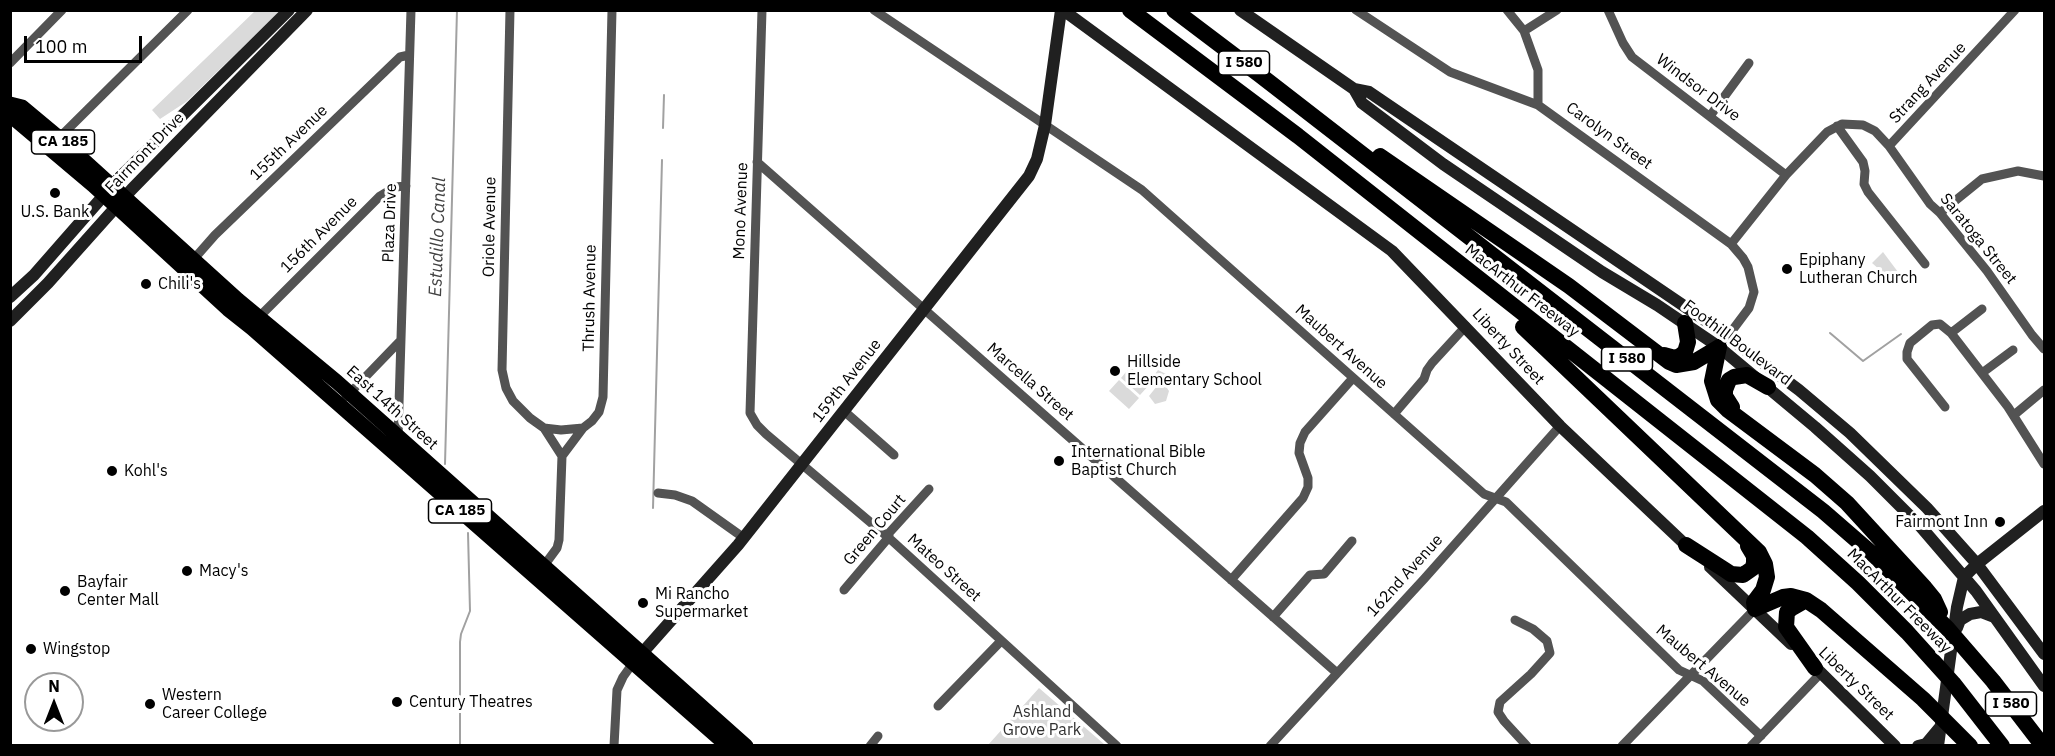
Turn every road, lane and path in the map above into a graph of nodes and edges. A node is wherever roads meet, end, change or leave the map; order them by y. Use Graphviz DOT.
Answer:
graph roads {
  1 [pos="62,10"];
  2 [pos="188,10"];
  3 [pos="289,10"];
  4 [pos="307,10"];
  5 [pos="411,10"];
  6 [pos="510,10"];
  7 [pos="612,10"];
  8 [pos="762,10"];
  9 [pos="874,10"];
  10 [pos="1062,10"];
  11 [pos="1130,10"];
  12 [pos="1174,10"];
  13 [pos="1240,10"];
  14 [pos="1356,10"];
  15 [pos="1507,10"];
  16 [pos="1557,10"];
  17 [pos="1608,10"];
  18 [pos="2015,10"];
  19 [pos="1524,31"];
  20 [pos="409,55"];
  21 [pos="10,63"];
  22 [pos="1749,63"];
  23 [pos="1354,89"];
  24 [pos="10,104"];
  25 [pos="1538,105"];
  26 [pos="10,115"];
  27 [pos="1313,116"];
  28 [pos="1710,116"];
  29 [pos="1045,124"];
  30 [pos="1837,126"];
  31 [pos="58,137"];
  32 [pos="1889,146"];
  33 [pos="757,162"];
  34 [pos="1786,176"];
  35 [pos="2044,176"];
  36 [pos="406,186"];
  37 [pos="108,191"];
  38 [pos="120,202"];
  39 [pos="1940,213"];
  40 [pos="1731,244"];
  41 [pos="193,260"];
  42 [pos="1925,264"];
  43 [pos="10,297"];
  44 [pos="1507,301"];
  45 [pos="924,309"];
  46 [pos="1982,309"];
  47 [pos="259,317"];
  48 [pos="10,321"];
  49 [pos="1685,323"];
  50 [pos="1466,326"];
  51 [pos="1951,333"];
  52 [pos="401,340"];
  53 [pos="1724,341"];
  54 [pos="1645,345"];
  55 [pos="2044,349"];
  56 [pos="2013,350"];
  57 [pos="1982,373"];
  58 [pos="1353,378"];
  59 [pos="1768,387"];
  60 [pos="2044,390"];
  61 [pos="340,399"];
  62 [pos="1945,407"];
  63 [pos="844,411"];
  64 [pos="750,413"];
  65 [pos="1394,414"];
  66 [pos="2014,415"];
  67 [pos="1560,426"];
  68 [pos="544,428"];
  69 [pos="584,428"];
  70 [pos="1757,430"];
  71 [pos="398,437"];
  72 [pos="894,455"];
  73 [pos="562,456"];
  74 [pos="2044,460"];
  75 [pos="802,465"];
  76 [pos="1891,472"];
  77 [pos="1878,484"];
  78 [pos="929,489"];
  79 [pos="658,493"];
  80 [pos="1495,498"];
  81 [pos="2044,512"];
  82 [pos="1722,516"];
  83 [pos="744,538"];
  84 [pos="889,538"];
  85 [pos="1352,541"];
  86 [pos="1686,545"];
  87 [pos="1977,564"];
  88 [pos="543,567"];
  89 [pos="1964,577"];
  90 [pos="1231,580"];
  91 [pos="844,590"];
  92 [pos="1806,600"];
  93 [pos="1933,606"];
  94 [pos="1755,609"];
  95 [pos="1273,617"];
  96 [pos="1996,618"];
  97 [pos="1515,620"];
  98 [pos="1952,630"];
  99 [pos="1001,641"];
  100 [pos="2044,654"];
  101 [pos="637,658"];
  102 [pos="1818,670"];
  103 [pos="1337,673"];
  104 [pos="1690,676"];
  105 [pos="2044,686"];
  106 [pos="938,706"];
  107 [pos="1941,726"];
  108 [pos="878,736"];
  109 [pos="1761,736"];
  110 [pos="1894,744"];
  111 [pos="614,746"];
  112 [pos="728,746"];
  113 [pos="746,746"];
  114 [pos="870,746"];
  115 [pos="1117,746"];
  116 [pos="1270,746"];
  117 [pos="1527,746"];
  118 [pos="1622,746"];
  119 [pos="1751,746"];
  120 [pos="1908,746"];
  121 [pos="1918,746"];
  122 [pos="1938,746"];
  123 [pos="1970,746"];
  124 [pos="2001,746"];
  125 [pos="2043,746"];
  1 -- 21 [label="street"];
  2 -- 31 [label="street"];
  3 -- 37 [label="main road, Fairmont Drive"];
  4 -- 38 [label="main road, Fairmont Drive"];
  5 -- 20 [label="street, Plaza Drive"];
  6 -- 68 [label="street, Oriole Avenue"];
  7 -- 69 [label="street, Thrush Avenue"];
  8 -- 33 [label="street, Mono Avenue"];
  9 -- 29 [label="street, Maubert Avenue"];
  10 -- 29 [label="main road, 159th Avenue"];
  10 -- 50 [label="main road, Liberty Street"];
  11 -- 44 [label="highway, MacArthur Freeway / I 580"];
  12 -- 27 [label="highway, MacArthur Freeway / I 580"];
  13 -- 23 [label="main road, Foothill Boulevard"];
  14 -- 25 [label="street, Carolyn Street"];
  15 -- 19 [label="street"];
  16 -- 19 [label="street"];
  17 -- 28 [label="street, Windsor Drive"];
  18 -- 32 [label="street, Strang Avenue"];
  19 -- 25 [label="street"];
  20 -- 36 [label="street, Plaza Drive"];
  20 -- 41 [label="street, 155th Avenue"];
  22 -- 28 [label="street"];
  23 -- 49 [label="main road, Foothill Boulevard"];
  23 -- 53 [label="main road, Foothill Boulevard"];
  24 -- 31 [label="main road, East 14th Street / CA 185"];
  25 -- 40 [label="street, Carolyn Street"];
  26 -- 37 [label="main road, East 14th Street / CA 185"];
  27 -- 54 [label="highway"];
  27 -- 93 [label="highway, MacArthur Freeway / I 580"];
  28 -- 34 [label="street, Windsor Drive"];
  29 -- 45 [label="main road, 159th Avenue"];
  29 -- 58 [label="street, Maubert Avenue"];
  30 -- 32 [label="street, Strang Avenue"];
  30 -- 34 [label="street"];
  30 -- 42 [label="street"];
  31 -- 37 [label="main road, East 14th Street / CA 185"];
  32 -- 39 [label="street, Saratoga Street"];
  33 -- 45 [label="street, Marcella Street"];
  33 -- 64 [label="street, Mono Avenue"];
  34 -- 40 [label="street"];
  35 -- 39 [label="street"];
  36 -- 47 [label="street, 156th Avenue"];
  36 -- 52 [label="street, Plaza Drive"];
  37 -- 38 [label="main road, East 14th Street / CA 185"];
  37 -- 43 [label="main road, Fairmont Drive"];
  38 -- 41 [label="main road, East 14th Street / CA 185"];
  38 -- 48 [label="main road, Fairmont Drive"];
  38 -- 61 [label="main road, East 14th Street / CA 185"];
  39 -- 55 [label="street, Saratoga Street"];
  40 -- 53 [label="street, Carolyn Street"];
  41 -- 47 [label="main road, East 14th Street / CA 185"];
  44 -- 82 [label="highway"];
  44 -- 124 [label="highway, MacArthur Freeway / I 580"];
  45 -- 63 [label="main road, 159th Avenue"];
  45 -- 90 [label="street, Marcella Street"];
  46 -- 51 [label="street"];
  47 -- 61 [label="main road, East 14th Street / CA 185"];
  49 -- 53 [label="main road, Foothill Boulevard"];
  49 -- 54 [label="highway"];
  50 -- 65 [label="street"];
  50 -- 67 [label="main road, Liberty Street"];
  51 -- 57 [label="street"];
  51 -- 62 [label="street"];
  52 -- 61 [label="street"];
  52 -- 71 [label="street, Plaza Drive"];
  53 -- 54 [label="highway"];
  53 -- 59 [label="main road, Foothill Boulevard"];
  53 -- 70 [label="highway"];
  53 -- 76 [label="main road, Foothill Boulevard"];
  56 -- 57 [label="street"];
  57 -- 66 [label="street"];
  58 -- 65 [label="street, Maubert Avenue"];
  58 -- 90 [label="street"];
  59 -- 70 [label="highway"];
  59 -- 77 [label="main road, Foothill Boulevard"];
  60 -- 66 [label="street"];
  61 -- 71 [label="main road, East 14th Street / CA 185"];
  61 -- 101 [label="main road, East 14th Street / CA 185"];
  63 -- 72 [label="street"];
  63 -- 75 [label="main road, 159th Avenue"];
  64 -- 75 [label="street, Mateo Street"];
  65 -- 80 [label="street, Maubert Avenue"];
  66 -- 74 [label="street"];
  67 -- 80 [label="street, 162nd Avenue"];
  67 -- 86 [label="main road, Liberty Street"];
  68 -- 69 [label="street"];
  68 -- 73 [label="street, Oriole Avenue"];
  69 -- 73 [label="street, Thrush Avenue"];
  70 -- 93 [label="highway"];
  71 -- 88 [label="main road, East 14th Street / CA 185"];
  73 -- 88 [label="street"];
  75 -- 83 [label="main road, 159th Avenue"];
  75 -- 84 [label="street, Mateo Street"];
  76 -- 77 [label="main road"];
  76 -- 87 [label="main road, Foothill Boulevard"];
  77 -- 89 [label="main road, Foothill Boulevard"];
  78 -- 84 [label="street, Green Court"];
  79 -- 83 [label="street"];
  80 -- 103 [label="street, 162nd Avenue"];
  80 -- 104 [label="street, Maubert Avenue"];
  81 -- 87 [label="main road"];
  82 -- 86 [label="highway"];
  82 -- 94 [label="highway"];
  83 -- 101 [label="main road, 159th Avenue"];
  84 -- 91 [label="street, Green Court"];
  84 -- 99 [label="street, Mateo Street"];
  85 -- 95 [label="street"];
  86 -- 94 [label="main road, Liberty Street"];
  87 -- 89 [label="main road"];
  87 -- 100 [label="main road, Foothill Boulevard"];
  88 -- 101 [label="main road, East 14th Street / CA 185"];
  89 -- 96 [label="main road, Foothill Boulevard"];
  89 -- 98 [label="main road"];
  90 -- 95 [label="street, Marcella Street"];
  92 -- 94 [label="highway"];
  92 -- 102 [label="highway"];
  92 -- 123 [label="highway"];
  93 -- 98 [label="highway, MacArthur Freeway"];
  94 -- 102 [label="main road, Liberty Street"];
  94 -- 104 [label="street"];
  95 -- 103 [label="street, Marcella Street"];
  96 -- 98 [label="main road"];
  96 -- 105 [label="main road, Foothill Boulevard"];
  97 -- 117 [label="street"];
  98 -- 107 [label="main road"];
  98 -- 125 [label="highway, MacArthur Freeway / I 580"];
  99 -- 106 [label="street"];
  99 -- 115 [label="street, Mateo Street"];
  101 -- 111 [label="street, 159th Avenue"];
  101 -- 112 [label="main road, East 14th Street / CA 185"];
  101 -- 113 [label="main road, East 14th Street / CA 185"];
  102 -- 109 [label="street"];
  102 -- 110 [label="main road, Liberty Street"];
  103 -- 116 [label="street, 162nd Avenue"];
  104 -- 109 [label="street, Maubert Avenue"];
  104 -- 118 [label="street"];
  107 -- 121 [label="main road"];
  107 -- 122 [label="main road"];
  108 -- 114 [label="street"];
  109 -- 119 [label="street"];
  110 -- 120 [label="main road"];
}
